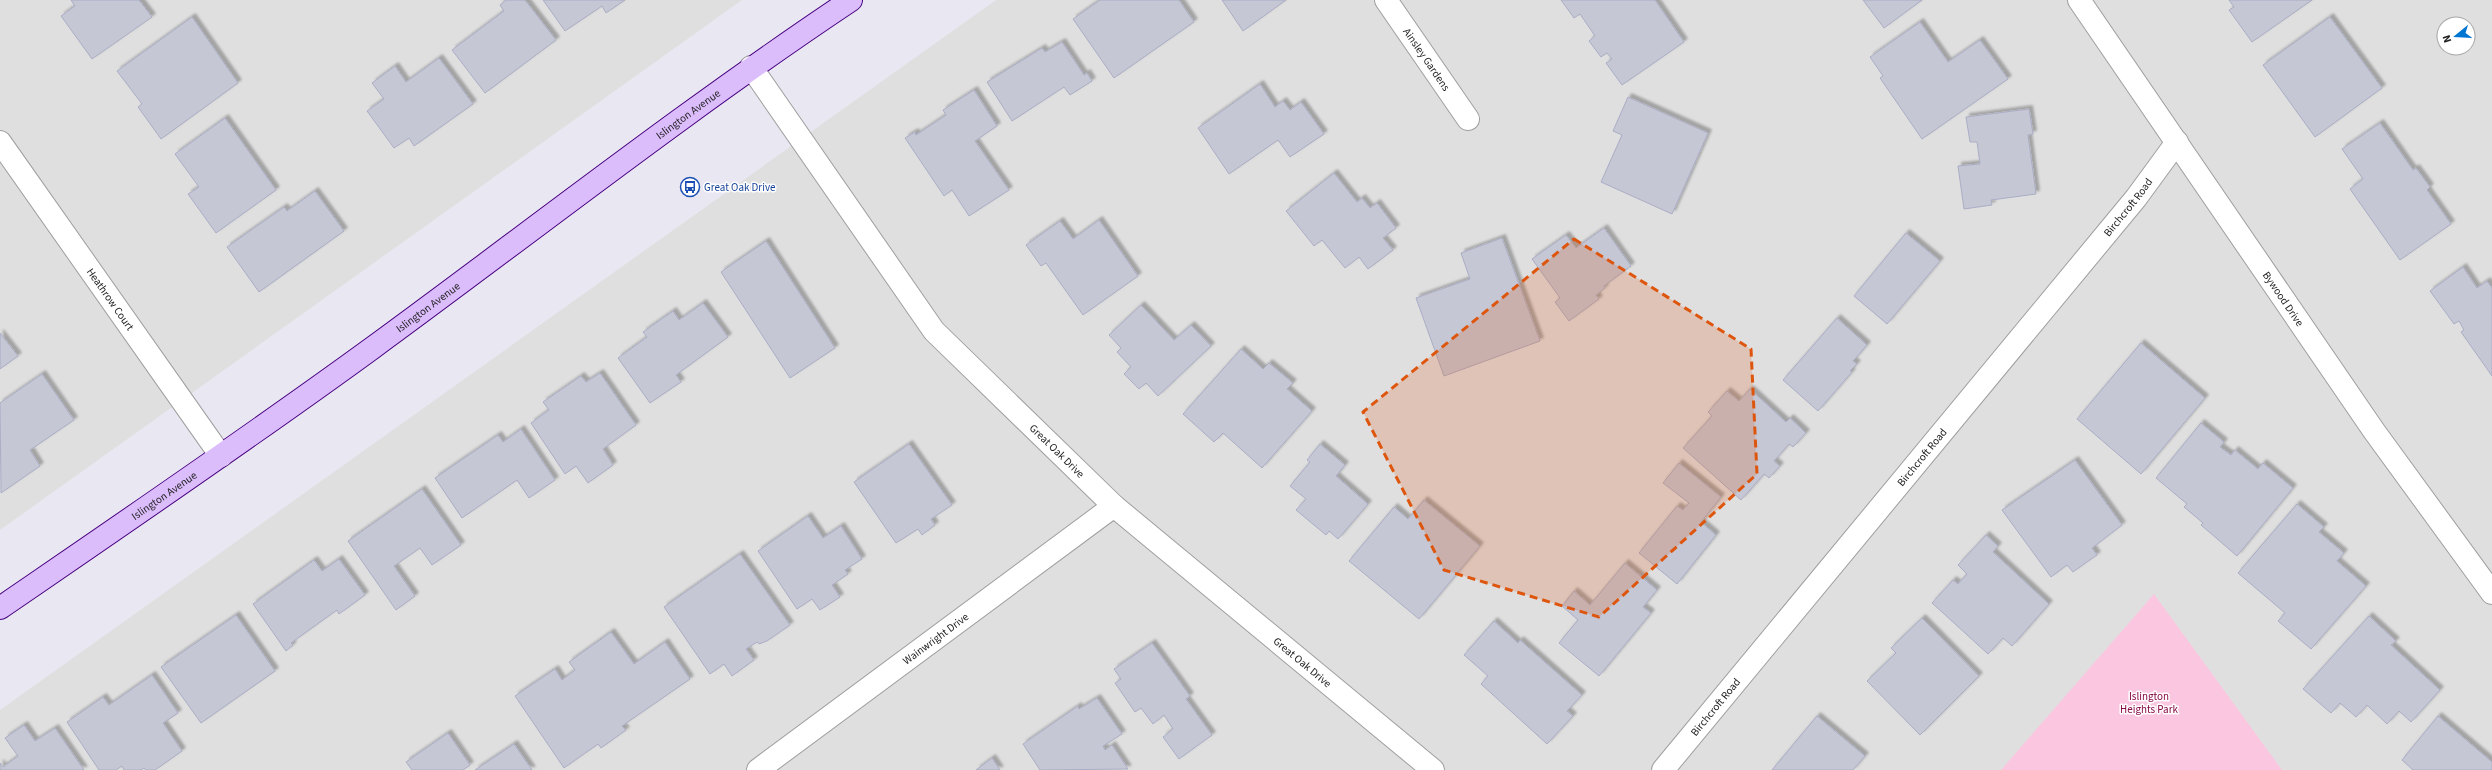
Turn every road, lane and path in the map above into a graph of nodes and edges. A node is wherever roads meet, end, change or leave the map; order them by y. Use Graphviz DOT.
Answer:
graph roads {
  1 [pos="851,0"];
  2 [pos="1386,0"];
  3 [pos="2079,0"];
  4 [pos="751,67"];
  5 [pos="1468,119"];
  6 [pos="0,142"];
  7 [pos="2178,142"];
  8 [pos="221,456"];
  9 [pos="1114,506"];
  10 [pos="2492,593"];
  11 [pos="0,608"];
  12 [pos="758,770"];
  13 [pos="1433,770"];
  14 [pos="1663,770"];
  1 -- 4 [label="main road, Islington Avenue"];
  2 -- 5 [label="street, Ainsley Gardens"];
  3 -- 7 [label="street, Bywood Drive"];
  4 -- 8 [label="main road, Islington Avenue"];
  4 -- 9 [label="street, Great Oak Drive"];
  6 -- 8 [label="street, Heathrow Court"];
  7 -- 10 [label="street, Bywood Drive"];
  7 -- 14 [label="street, Birchcroft Road"];
  8 -- 11 [label="main road, Islington Avenue"];
  9 -- 12 [label="street, Wainwright Drive"];
  9 -- 13 [label="street, Great Oak Drive"];
}
